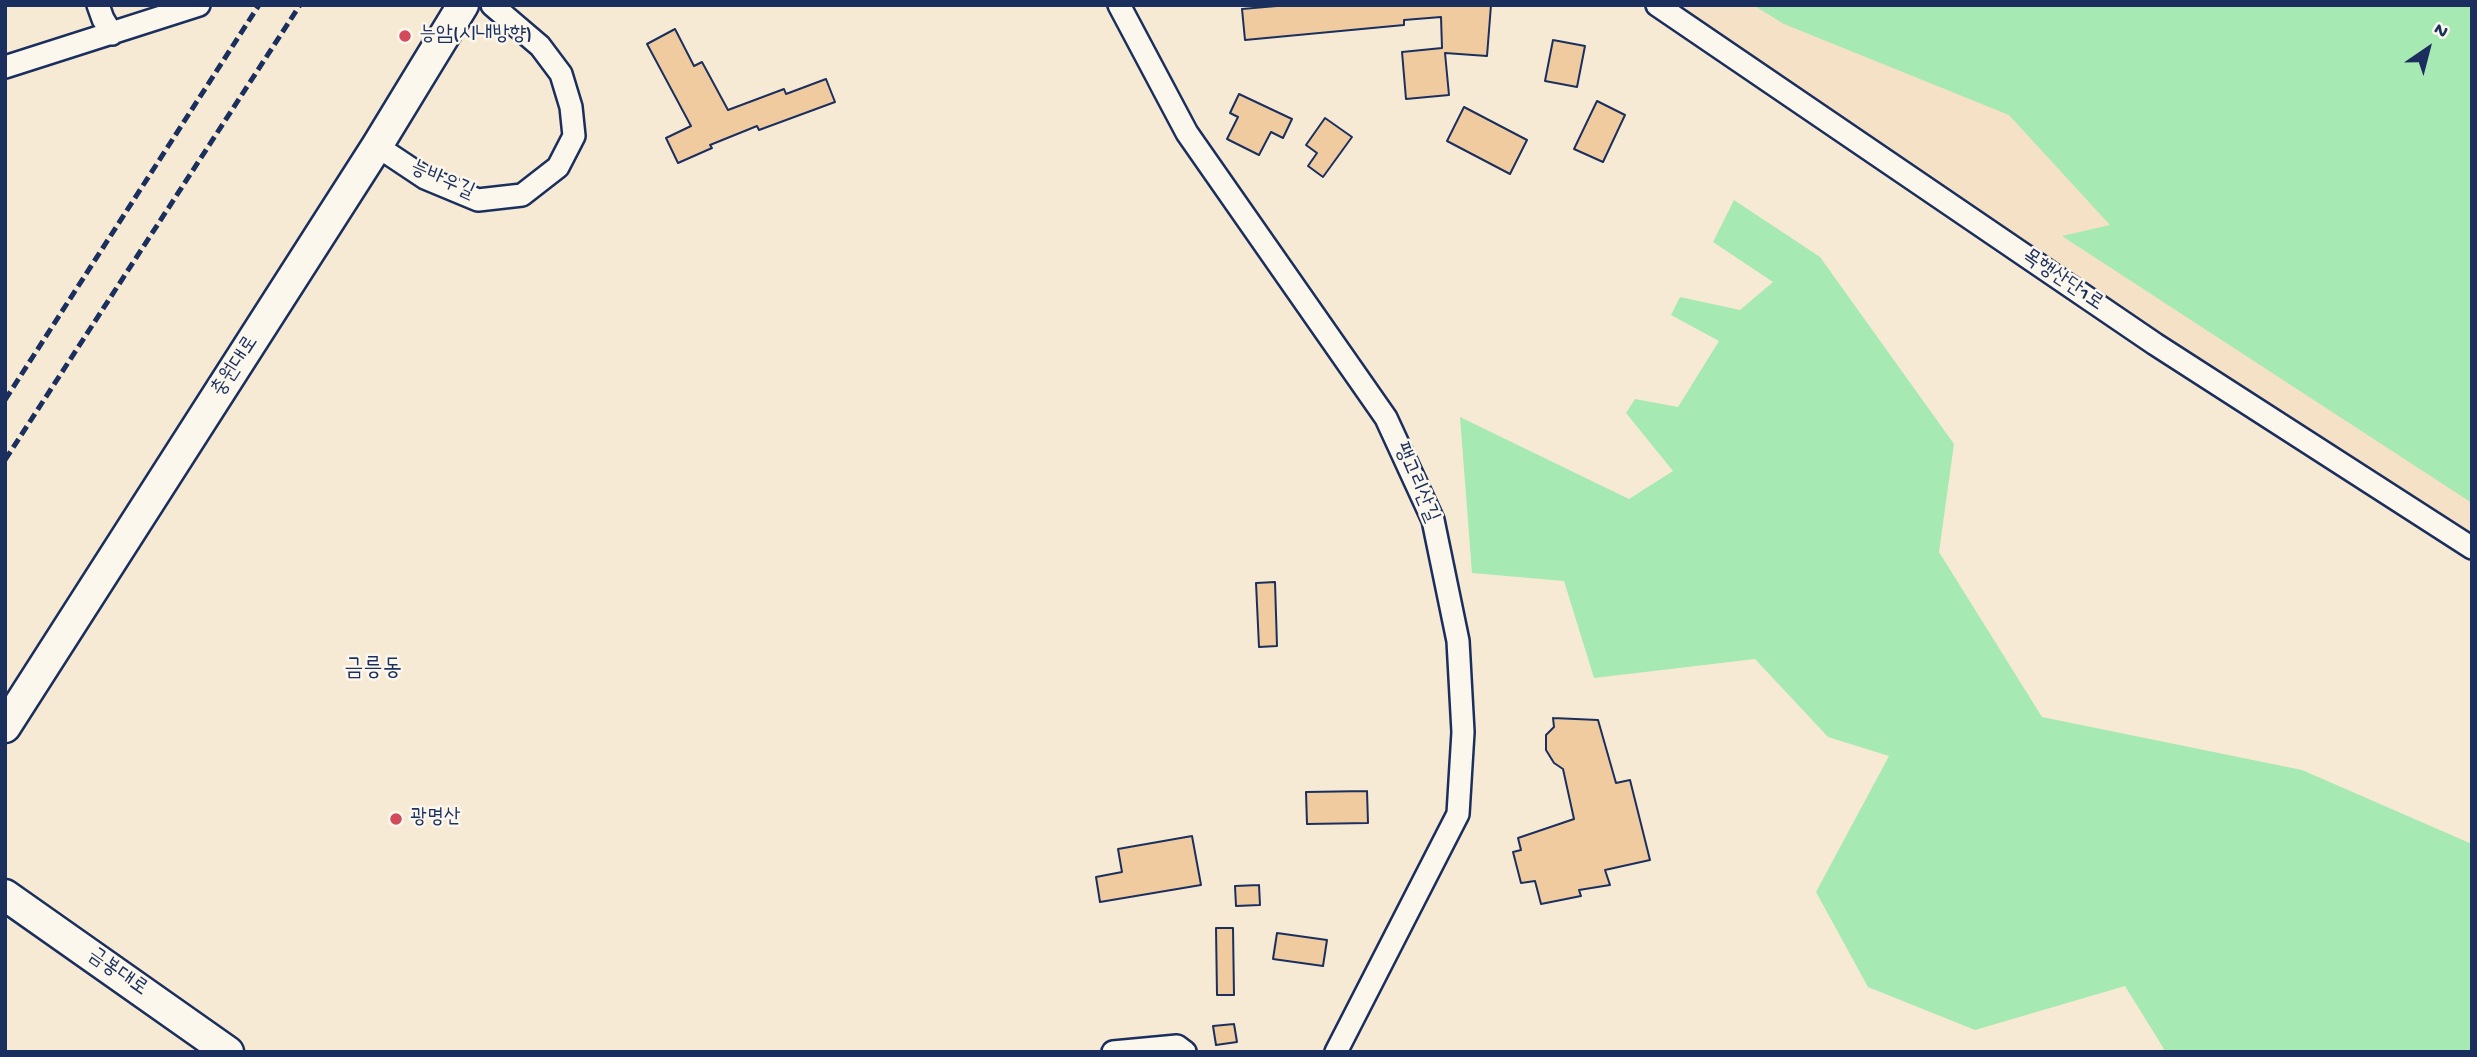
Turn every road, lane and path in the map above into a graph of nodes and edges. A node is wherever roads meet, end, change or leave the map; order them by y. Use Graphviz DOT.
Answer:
graph roads {
  1 [pos="98,5"];
  2 [pos="199,5"];
  3 [pos="463,5"];
  4 [pos="1119,5"];
  5 [pos="1657,5"];
  6 [pos="498,9"];
  7 [pos="113,34"];
  8 [pos="5,67"];
  9 [pos="377,146"];
  10 [pos="2472,548"];
  11 [pos="5,727"];
  12 [pos="5,895"];
  13 [pos="228,1052"];
  14 [pos="1113,1052"];
  15 [pos="1185,1052"];
  16 [pos="1335,1052"];
  1 -- 7 [label="street"];
  2 -- 7 [label="street"];
  3 -- 9 [label="street, 충원대로"];
  4 -- 16 [label="street, 팽고리산길"];
  5 -- 10 [label="street, 목행산단1로"];
  6 -- 9 [label="street, 능바우길"];
  7 -- 8 [label="street"];
  9 -- 11 [label="street, 충원대로"];
  12 -- 13 [label="street, 금봉대로"];
  14 -- 15 [label="street"];
}
